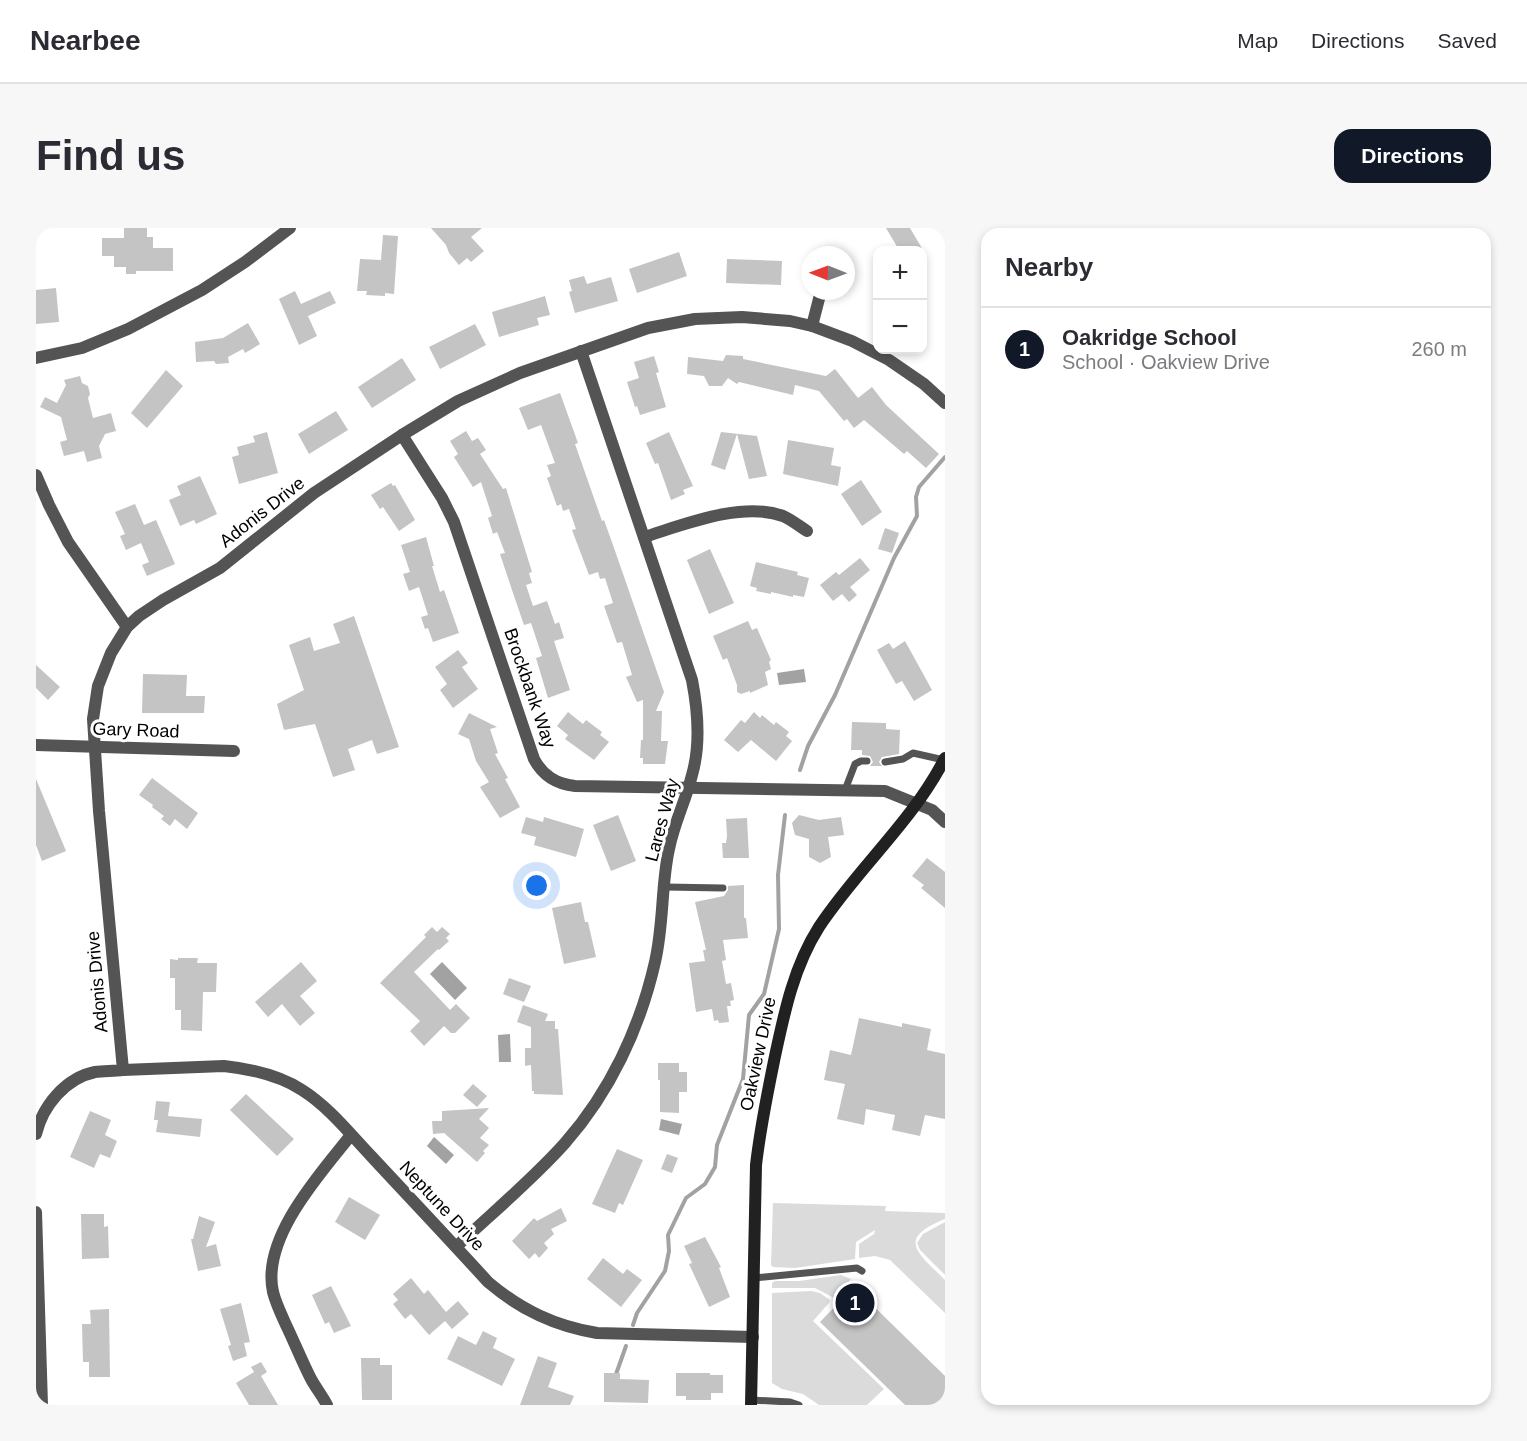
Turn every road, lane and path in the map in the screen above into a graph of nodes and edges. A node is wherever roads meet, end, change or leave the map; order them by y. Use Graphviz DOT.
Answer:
graph roads {
  1 [pos="290,228"];
  2 [pos="819,300"];
  3 [pos="812,326"];
  4 [pos="580,351"];
  5 [pos="36,358"];
  6 [pos="945,404"];
  7 [pos="402,435"];
  8 [pos="36,475"];
  9 [pos="807,531"];
  10 [pos="644,537"];
  11 [pos="126,627"];
  12 [pos="36,746"];
  13 [pos="95,747"];
  14 [pos="234,751"];
  15 [pos="945,759"];
  16 [pos="867,761"];
  17 [pos="885,762"];
  18 [pos="689,788"];
  19 [pos="845,790"];
  20 [pos="916,803"];
  21 [pos="945,822"];
  22 [pos="665,887"];
  23 [pos="723,888"];
  24 [pos="123,1070"];
  25 [pos="36,1134"];
  26 [pos="351,1136"];
  27 [pos="36,1212"];
  28 [pos="456,1247"];
  29 [pos="862,1271"];
  30 [pos="753,1278"];
  31 [pos="753,1337"];
  32 [pos="751,1402"];
  33 [pos="42,1405"];
  34 [pos="327,1405"];
  35 [pos="799,1405"];
  1 -- 5 [label="street"];
  2 -- 3 [label="street"];
  3 -- 4 [label="street, Adonis Drive"];
  3 -- 6 [label="street, Adonis Drive"];
  4 -- 7 [label="street, Adonis Drive"];
  4 -- 10 [label="street, Lares Way"];
  7 -- 11 [label="street, Adonis Drive"];
  7 -- 18 [label="street, Brockbank Way"];
  8 -- 11 [label="street"];
  9 -- 10 [label="street"];
  10 -- 18 [label="street, Lares Way"];
  11 -- 13 [label="street, Adonis Drive"];
  12 -- 13 [label="street, Gary Road"];
  13 -- 14 [label="street, Gary Road"];
  13 -- 24 [label="street, Adonis Drive"];
  15 -- 17 [label="lane"];
  15 -- 20 [label="street, Oakview Drive"];
  16 -- 19 [label="lane"];
  18 -- 19 [label="street, Brockbank Way"];
  18 -- 22 [label="street, Lares Way"];
  19 -- 20 [label="street, Brockbank Way"];
  20 -- 21 [label="street, Brockbank Way"];
  20 -- 30 [label="street, Oakview Drive"];
  22 -- 23 [label="lane"];
  22 -- 28 [label="street, Lares Way"];
  24 -- 25 [label="street"];
  24 -- 26 [label="street, Neptune Drive"];
  26 -- 28 [label="street, Neptune Drive"];
  26 -- 34 [label="street"];
  27 -- 33 [label="street"];
  28 -- 31 [label="street, Neptune Drive"];
  29 -- 30 [label="lane"];
  30 -- 31 [label="street, Oakview Drive"];
  31 -- 32 [label="street, Oakview Drive"];
  32 -- 35 [label="lane"];
}
